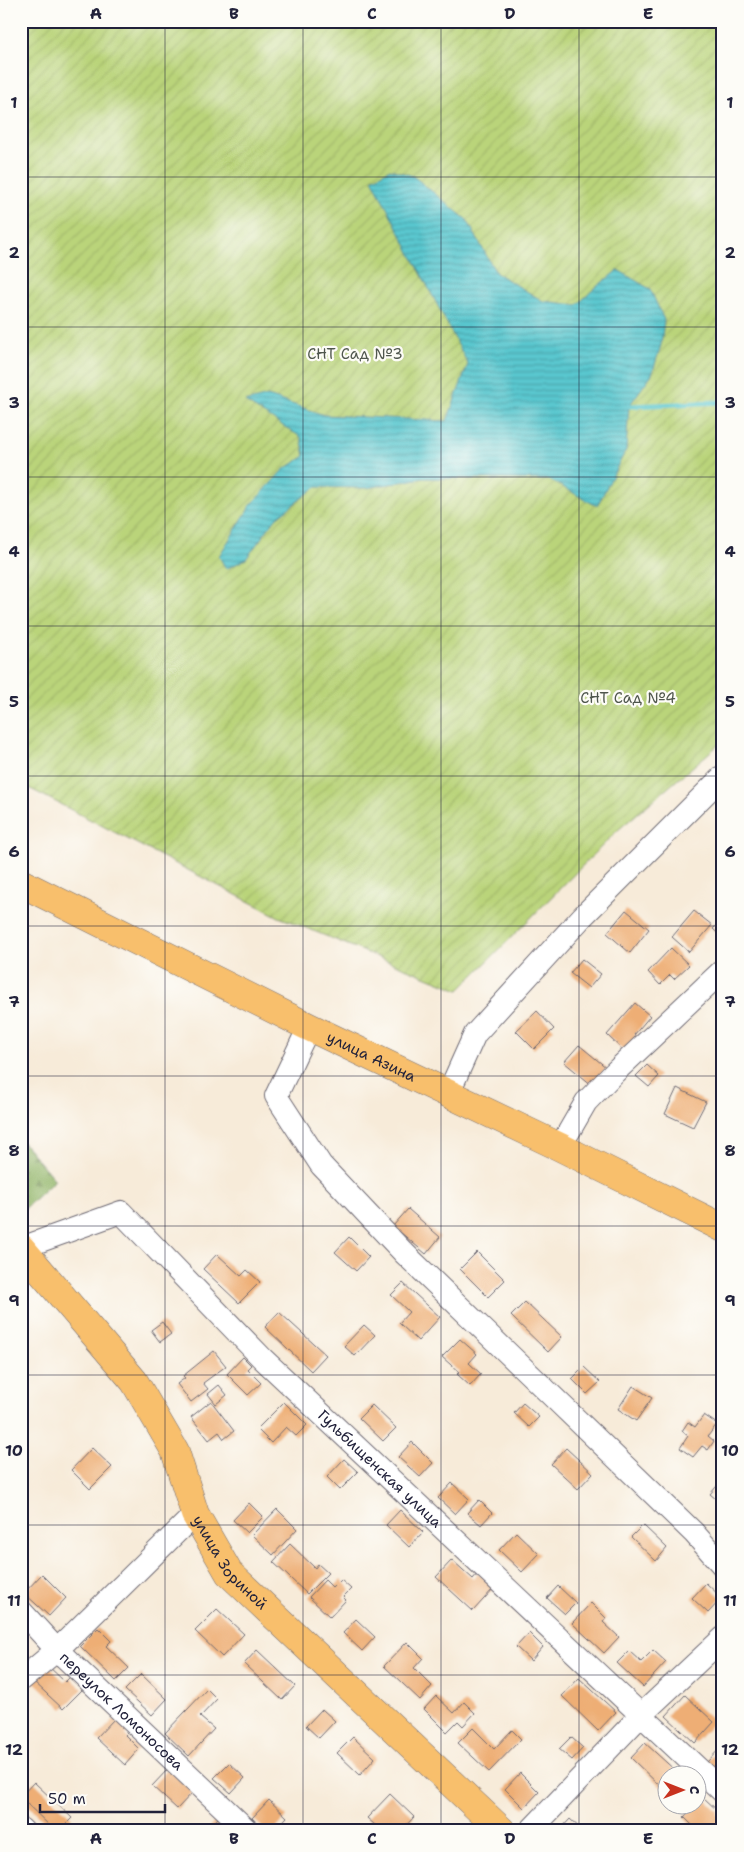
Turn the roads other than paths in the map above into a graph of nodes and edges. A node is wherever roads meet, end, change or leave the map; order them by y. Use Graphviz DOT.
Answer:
graph roads {
  1 [pos="723,776"];
  2 [pos="21,883"];
  3 [pos="723,970"];
  4 [pos="309,1028"];
  5 [pos="448,1094"];
  6 [pos="560,1147"];
  7 [pos="723,1228"];
  8 [pos="21,1248"];
  9 [pos="195,1514"];
  10 [pos="723,1566"];
  11 [pos="21,1611"];
  12 [pos="723,1638"];
  13 [pos="57,1650"];
  14 [pos="21,1680"];
  15 [pos="642,1714"];
  16 [pos="723,1792"];
  17 [pos="248,1831"];
  18 [pos="502,1831"];
  19 [pos="530,1831"];
  1 -- 5 [label="street"];
  2 -- 4 [label="main road, улица Азина"];
  3 -- 6 [label="street"];
  4 -- 5 [label="main road, улица Азина"];
  4 -- 10 [label="street"];
  5 -- 6 [label="main road, улица Азина"];
  6 -- 7 [label="main road, улица Азина"];
  8 -- 9 [label="main road, улица Зориной"];
  8 -- 15 [label="street, Гульбищенская улица"];
  9 -- 13 [label="street"];
  9 -- 18 [label="main road, улица Зориной"];
  11 -- 13 [label="street, переулок Ломоносова"];
  12 -- 15 [label="street"];
  13 -- 14 [label="street"];
  13 -- 17 [label="street, переулок Ломоносова"];
  15 -- 16 [label="street, Гульбищенская улица"];
  15 -- 19 [label="street"];
}
